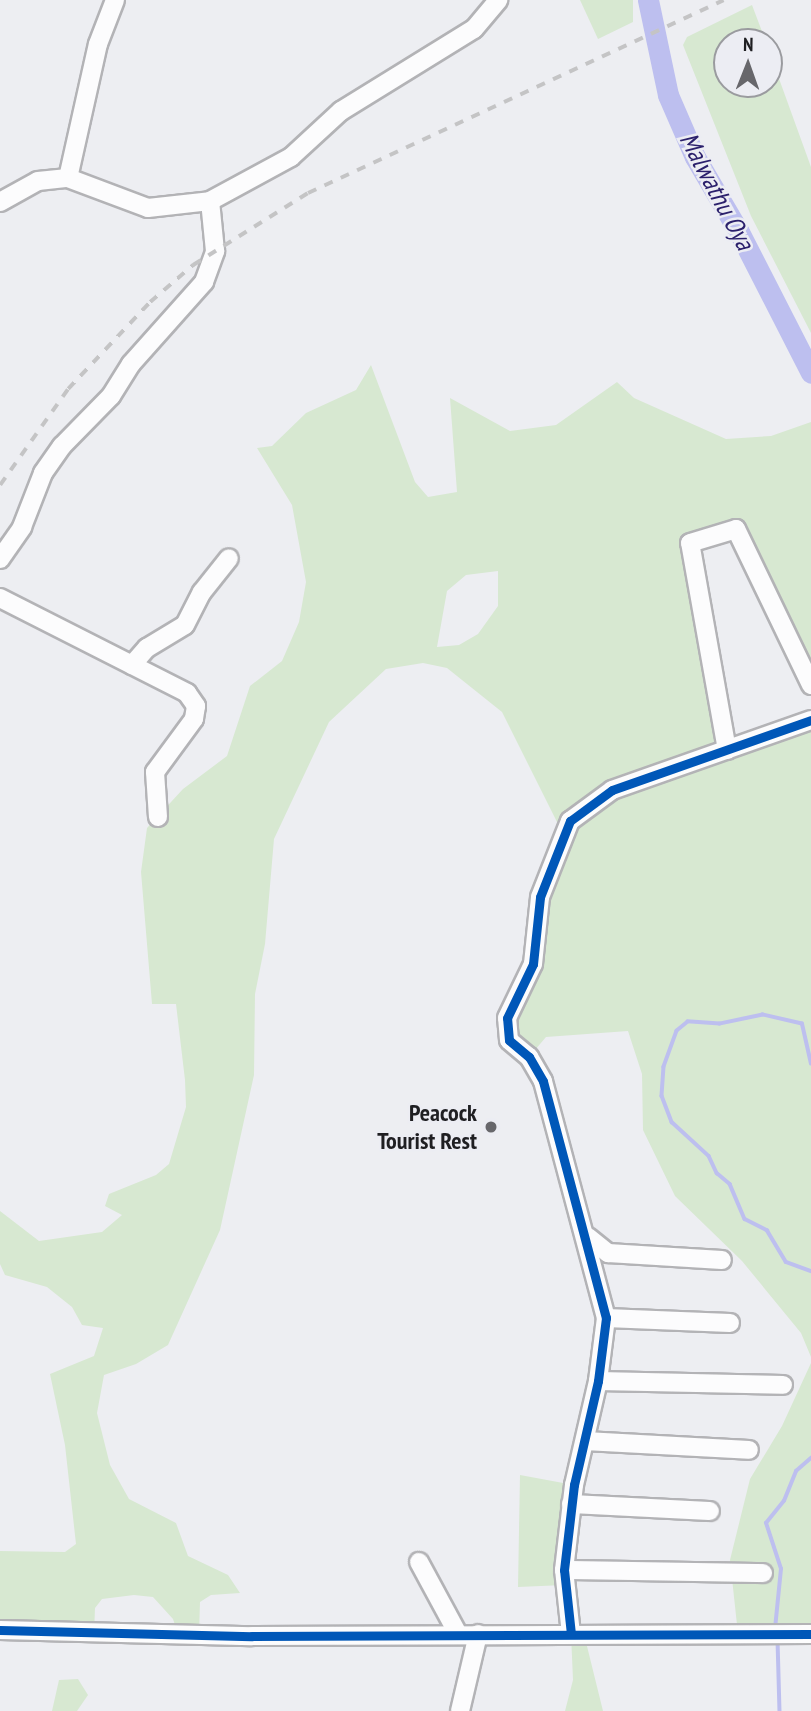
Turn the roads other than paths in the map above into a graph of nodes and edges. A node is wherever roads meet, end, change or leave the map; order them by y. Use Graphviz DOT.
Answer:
graph roads {
  1 [pos="116,0"];
  2 [pos="498,0"];
  3 [pos="68,178"];
  4 [pos="210,201"];
  5 [pos="0,202"];
  6 [pos="229,558"];
  7 [pos="0,559"];
  8 [pos="0,598"];
  9 [pos="132,665"];
  10 [pos="811,685"];
  11 [pos="811,720"];
  12 [pos="727,750"];
  13 [pos="158,817"];
  14 [pos="588,1237"];
  15 [pos="722,1260"];
  16 [pos="606,1318"];
  17 [pos="730,1323"];
  18 [pos="598,1381"];
  19 [pos="783,1385"];
  20 [pos="585,1441"];
  21 [pos="749,1450"];
  22 [pos="571,1504"];
  23 [pos="709,1511"];
  24 [pos="419,1562"];
  25 [pos="564,1570"];
  26 [pos="763,1573"];
  27 [pos="0,1630"];
  28 [pos="458,1634"];
  29 [pos="478,1634"];
  30 [pos="571,1634"];
  31 [pos="811,1634"];
  32 [pos="460,1711"];
  1 -- 3 [label="street"];
  2 -- 4 [label="street"];
  3 -- 4 [label="street"];
  3 -- 5 [label="street"];
  4 -- 7 [label="street"];
  6 -- 9 [label="street"];
  8 -- 9 [label="street"];
  9 -- 13 [label="street"];
  10 -- 12 [label="street"];
  11 -- 12 [label="street"];
  12 -- 14 [label="street"];
  14 -- 15 [label="street"];
  14 -- 16 [label="street"];
  16 -- 17 [label="street"];
  16 -- 18 [label="street"];
  18 -- 19 [label="street"];
  18 -- 20 [label="street"];
  20 -- 21 [label="street"];
  20 -- 22 [label="street"];
  22 -- 23 [label="street"];
  22 -- 25 [label="street"];
  24 -- 28 [label="street"];
  25 -- 26 [label="street"];
  25 -- 30 [label="street"];
  27 -- 28 [label="street"];
  28 -- 29 [label="street"];
  29 -- 30 [label="street"];
  29 -- 32 [label="street"];
  30 -- 31 [label="street"];
}
